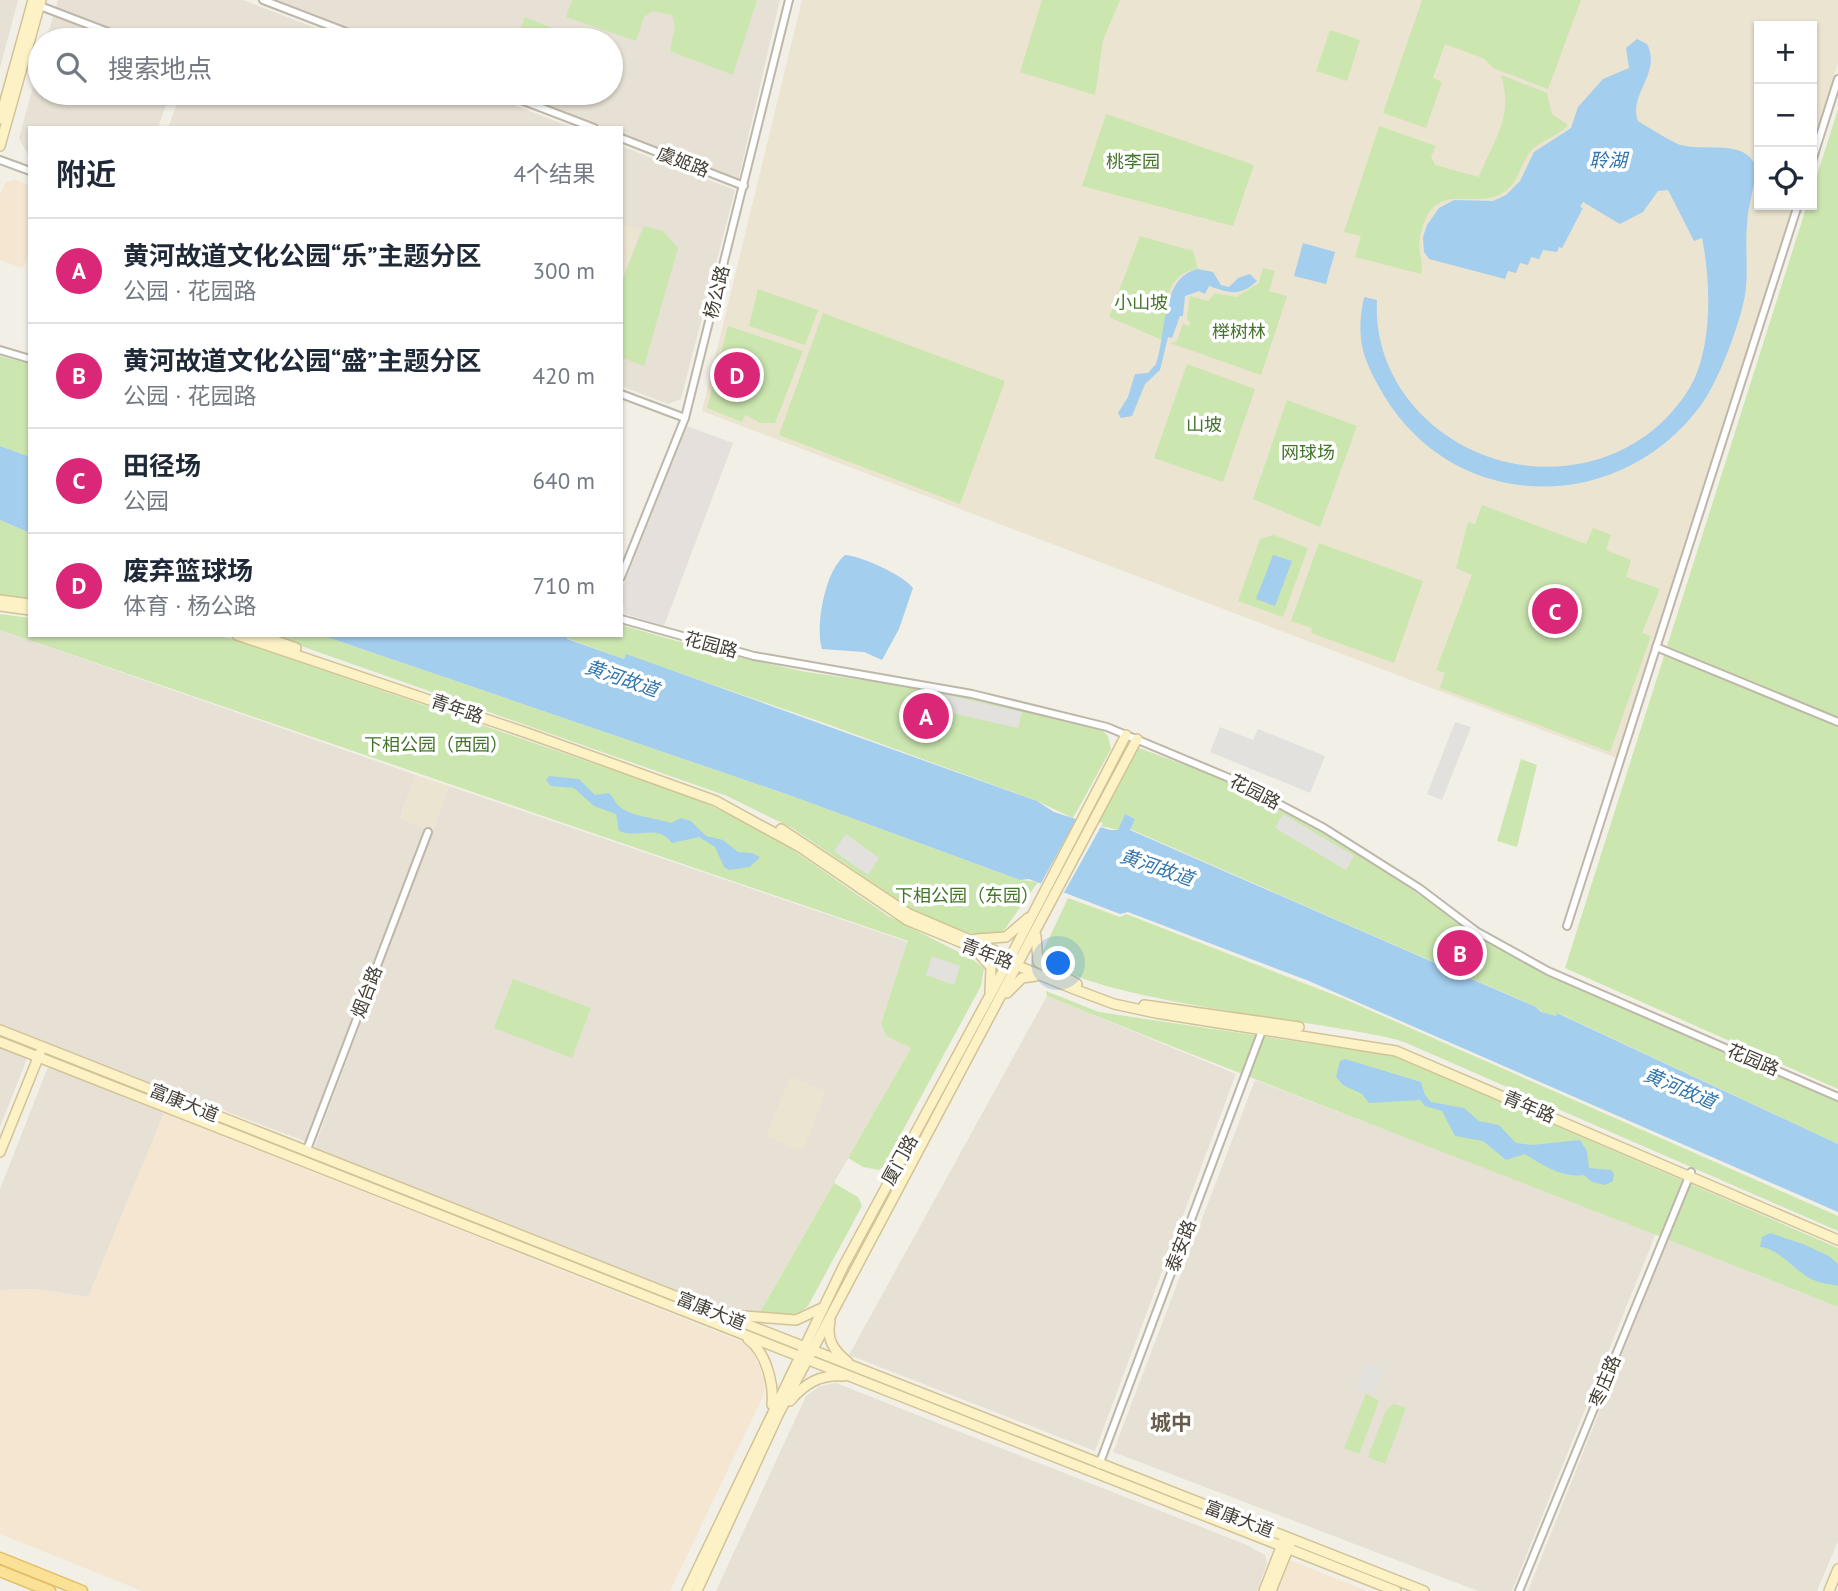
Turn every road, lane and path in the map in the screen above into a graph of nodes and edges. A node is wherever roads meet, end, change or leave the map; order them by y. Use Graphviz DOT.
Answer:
graph roads {
  1 [pos="262,0"];
  2 [pos="789,0"];
  3 [pos="38,2"];
  4 [pos="30,28"];
  5 [pos="31,28"];
  6 [pos="100,28"];
  7 [pos="336,28"];
  8 [pos="28,33"];
  9 [pos="28,40"];
  10 [pos="1838,79"];
  11 [pos="534,105"];
  12 [pos="0,119"];
  13 [pos="588,126"];
  14 [pos="623,139"];
  15 [pos="0,146"];
  16 [pos="1816,147"];
  17 [pos="0,160"];
  18 [pos="28,170"];
  19 [pos="744,186"];
  20 [pos="1796,210"];
  21 [pos="0,350"];
  22 [pos="28,358"];
  23 [pos="623,395"];
  24 [pos="685,418"];
  25 [pos="623,572"];
  26 [pos="0,600"];
  27 [pos="28,604"];
  28 [pos="0,606"];
  29 [pos="28,610"];
  30 [pos="623,620"];
  31 [pos="243,637"];
  32 [pos="265,637"];
  33 [pos="1656,648"];
  34 [pos="1838,722"];
  35 [pos="1126,735"];
  36 [pos="1137,739"];
  37 [pos="1096,806"];
  38 [pos="428,832"];
  39 [pos="1043,905"];
  40 [pos="1039,924"];
  41 [pos="1567,926"];
  42 [pos="945,934"];
  43 [pos="1014,962"];
  44 [pos="1076,987"];
  45 [pos="990,1006"];
  46 [pos="1263,1028"];
  47 [pos="0,1030"];
  48 [pos="0,1042"];
  49 [pos="42,1046"];
  50 [pos="38,1056"];
  51 [pos="1838,1097"];
  52 [pos="0,1152"];
  53 [pos="306,1152"];
  54 [pos="1690,1173"];
  55 [pos="1838,1238"];
  56 [pos="827,1310"];
  57 [pos="710,1316"];
  58 [pos="805,1353"];
  59 [pos="859,1374"];
  60 [pos="775,1414"];
  61 [pos="1099,1465"];
  62 [pos="1286,1543"];
  63 [pos="0,1558"];
  64 [pos="1838,1569"];
  65 [pos="0,1571"];
  66 [pos="50,1591"];
  67 [pos="82,1591"];
  68 [pos="687,1591"];
  69 [pos="697,1591"];
  70 [pos="1264,1591"];
  71 [pos="1271,1591"];
  72 [pos="1396,1591"];
  73 [pos="1424,1591"];
  74 [pos="1519,1591"];
  75 [pos="1829,1591"];
  1 -- 7 [label="street"];
  2 -- 19 [label="street, 杨公路"];
  3 -- 4 [label="street"];
  3 -- 5 [label="street"];
  3 -- 6 [label="street"];
  8 -- 12 [label="street"];
  9 -- 15 [label="street"];
  10 -- 16 [label="street"];
  11 -- 13 [label="street"];
  14 -- 19 [label="street, 虞姬路"];
  17 -- 18 [label="street"];
  19 -- 24 [label="street, 杨公路"];
  20 -- 33 [label="street"];
  21 -- 22 [label="street"];
  23 -- 24 [label="street"];
  24 -- 25 [label="street, 杨公路"];
  26 -- 27 [label="street"];
  28 -- 29 [label="street"];
  30 -- 35 [label="street, 花园路"];
  31 -- 42 [label="street, 青年路"];
  32 -- 42 [label="street, 青年路"];
  33 -- 34 [label="street"];
  33 -- 41 [label="street"];
  35 -- 36 [label="street, 花园路"];
  35 -- 37 [label="street, 厦门路"];
  36 -- 37 [label="street, 厦门路"];
  36 -- 51 [label="street, 花园路"];
  37 -- 39 [label="street, 厦门路"];
  38 -- 53 [label="street, 烟台路"];
  39 -- 40 [label="street, 厦门路"];
  39 -- 42 [label="street"];
  39 -- 43 [label="street, 厦门路"];
  40 -- 43 [label="street, 厦门路"];
  40 -- 44 [label="street"];
  42 -- 43 [label="street, 青年路"];
  42 -- 45 [label="street"];
  43 -- 44 [label="street, 青年路"];
  43 -- 45 [label="street, 厦门路"];
  44 -- 45 [label="street"];
  44 -- 46 [label="street, 青年路"];
  44 -- 54 [label="street, 青年路"];
  45 -- 56 [label="street, 厦门路"];
  46 -- 54 [label="street, 青年路"];
  46 -- 61 [label="street, 泰安路"];
  47 -- 49 [label="street, 富康大道"];
  48 -- 50 [label="street, 富康大道"];
  49 -- 50 [label="street"];
  49 -- 53 [label="street, 富康大道"];
  50 -- 52 [label="street"];
  50 -- 57 [label="street, 富康大道"];
  53 -- 57 [label="street, 富康大道"];
  54 -- 55 [label="street, 青年路"];
  54 -- 74 [label="street, 枣庄路"];
  56 -- 57 [label="street"];
  56 -- 58 [label="street, 厦门路"];
  56 -- 59 [label="street"];
  57 -- 58 [label="street, 富康大道"];
  57 -- 60 [label="street"];
  58 -- 59 [label="street, 富康大道"];
  58 -- 60 [label="street, 厦门路"];
  59 -- 60 [label="street"];
  59 -- 61 [label="street, 富康大道"];
  59 -- 62 [label="street, 富康大道"];
  60 -- 68 [label="street, 厦门路"];
  60 -- 69 [label="street, 厦门路"];
  61 -- 62 [label="street, 富康大道"];
  62 -- 70 [label="street"];
  62 -- 71 [label="street"];
  62 -- 72 [label="street, 富康大道"];
  62 -- 73 [label="street, 富康大道"];
  63 -- 67 [label="main road"];
  64 -- 75 [label="street"];
  65 -- 66 [label="main road"];
}
